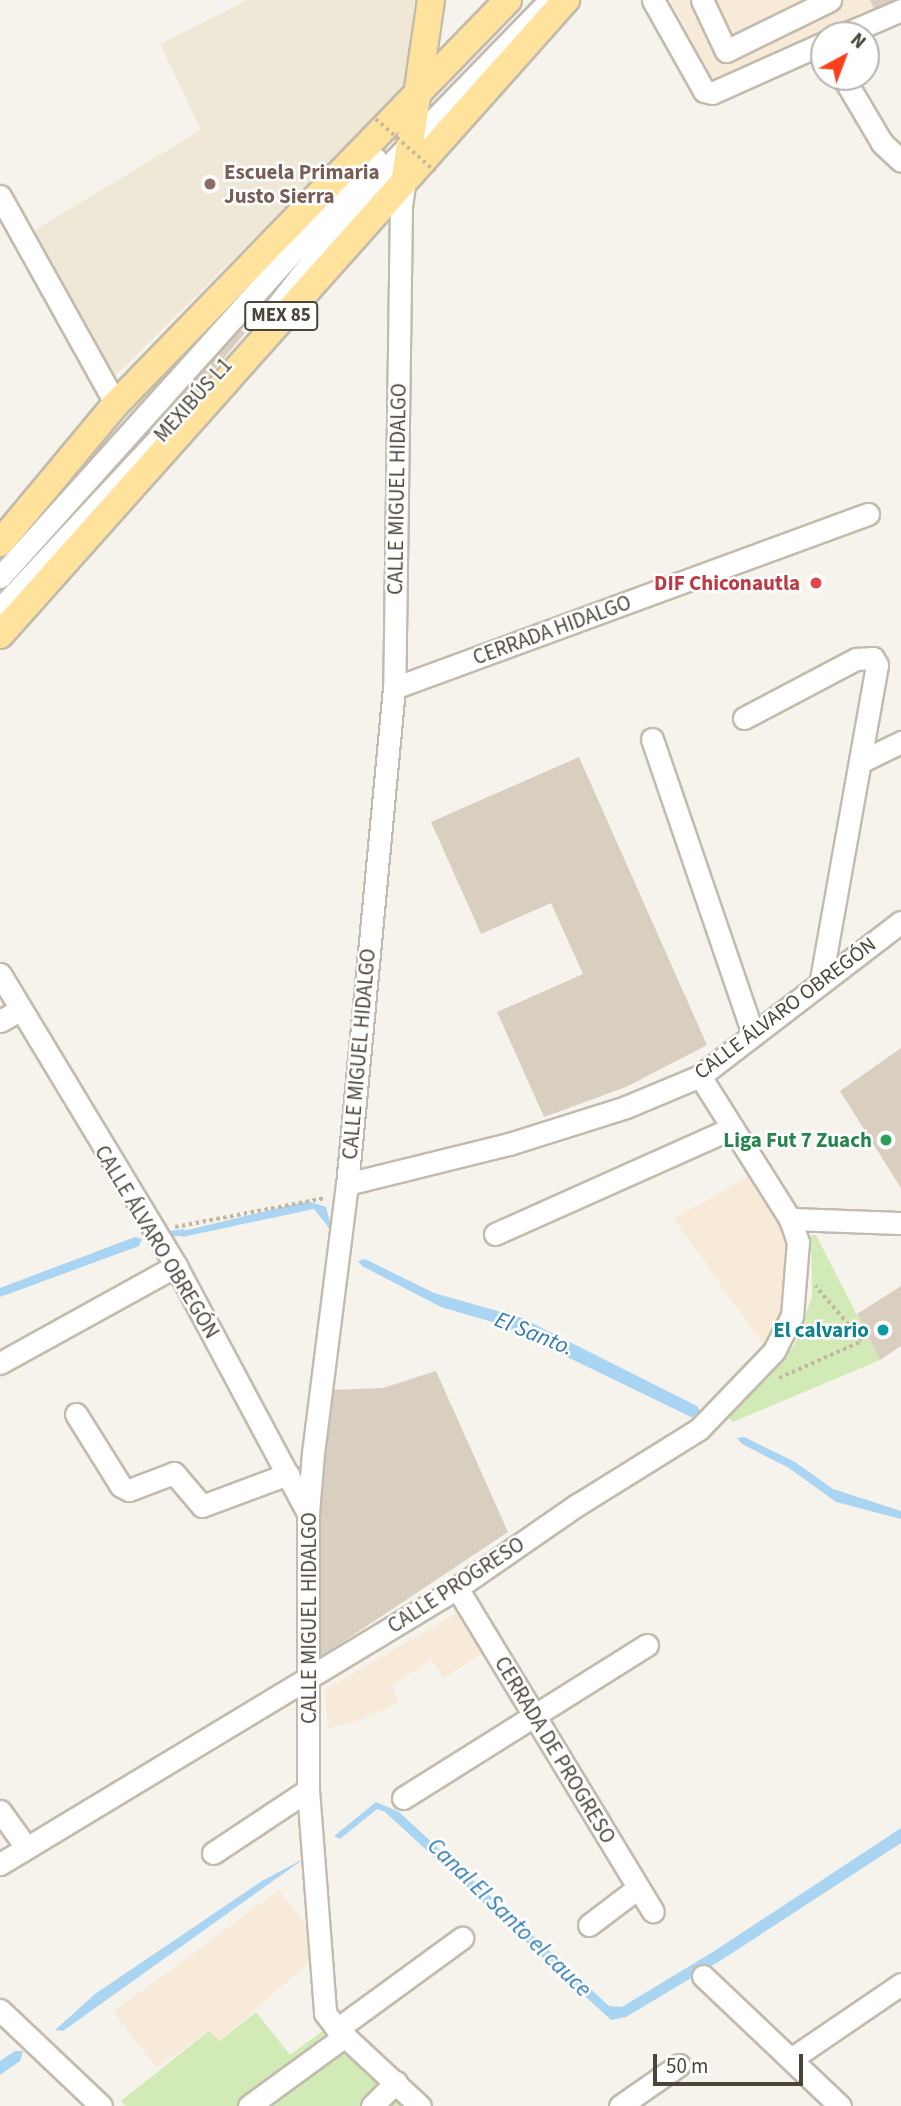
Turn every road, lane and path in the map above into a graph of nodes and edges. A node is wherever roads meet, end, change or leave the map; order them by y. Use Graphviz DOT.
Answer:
graph roads {
  1 [pos="430,0"];
  2 [pos="508,0"];
  3 [pos="532,0"];
  4 [pos="550,0"];
  5 [pos="566,0"];
  6 [pos="653,0"];
  7 [pos="702,0"];
  8 [pos="830,0"];
  9 [pos="901,10"];
  10 [pos="875,21"];
  11 [pos="810,50"];
  12 [pos="851,91"];
  13 [pos="418,94"];
  14 [pos="376,118"];
  15 [pos="412,131"];
  16 [pos="901,161"];
  17 [pos="435,171"];
  18 [pos="405,178"];
  19 [pos="2,207"];
  20 [pos="116,404"];
  21 [pos="868,514"];
  22 [pos="0,543"];
  23 [pos="0,577"];
  24 [pos="0,609"];
  25 [pos="0,635"];
  26 [pos="394,688"];
  27 [pos="744,718"];
  28 [pos="652,739"];
  29 [pos="901,742"];
  30 [pos="860,762"];
  31 [pos="900,924"];
  32 [pos="0,974"];
  33 [pos="821,979"];
  34 [pos="20,1010"];
  35 [pos="0,1021"];
  36 [pos="753,1034"];
  37 [pos="699,1076"];
  38 [pos="732,1128"];
  39 [pos="346,1192"];
  40 [pos="790,1219"];
  41 [pos="901,1223"];
  42 [pos="152,1232"];
  43 [pos="495,1234"];
  44 [pos="176,1266"];
  45 [pos="799,1266"];
  46 [pos="0,1363"];
  47 [pos="777,1378"];
  48 [pos="76,1414"];
  49 [pos="288,1474"];
  50 [pos="308,1513"];
  51 [pos="457,1588"];
  52 [pos="647,1645"];
  53 [pos="309,1677"];
  54 [pos="533,1714"];
  55 [pos="308,1790"];
  56 [pos="403,1798"];
  57 [pos="0,1811"];
  58 [pos="26,1847"];
  59 [pos="213,1853"];
  60 [pos="0,1864"];
  61 [pos="638,1888"];
  62 [pos="653,1910"];
  63 [pos="589,1925"];
  64 [pos="462,1938"];
  65 [pos="703,1976"];
  66 [pos="901,1984"];
  67 [pos="0,2010"];
  68 [pos="336,2026"];
  69 [pos="791,2059"];
  70 [pos="679,2065"];
  71 [pos="396,2082"];
  72 [pos="100,2106"];
  73 [pos="249,2106"];
  74 [pos="372,2106"];
  75 [pos="420,2106"];
  76 [pos="620,2106"];
  77 [pos="840,2106"];
  1 -- 13 [label="main road, CALLE MIGUEL HIDALGO"];
  2 -- 13 [label="main road, MEX 85"];
  3 -- 15 [label="street, MEXIBÚS L1"];
  4 -- 15 [label="street, MEXIBÚS L1"];
  5 -- 18 [label="main road, MEX 85"];
  6 -- 11 [label="street"];
  7 -- 8 [label="street"];
  9 -- 10 [label="street"];
  12 -- 16 [label="street"];
  13 -- 15 [label="main road, CALLE MIGUEL HIDALGO"];
  13 -- 20 [label="main road, MEX 85"];
  14 -- 17 [label="path, bridge"];
  15 -- 18 [label="main road, CALLE MIGUEL HIDALGO"];
  15 -- 23 [label="street, MEXIBÚS L1"];
  15 -- 24 [label="street, MEXIBÚS L1"];
  18 -- 25 [label="main road, MEX 85"];
  18 -- 26 [label="street, CALLE MIGUEL HIDALGO"];
  19 -- 20 [label="street"];
  20 -- 22 [label="main road, MEX 85"];
  21 -- 26 [label="street, CERRADA HIDALGO"];
  26 -- 39 [label="street, CALLE MIGUEL HIDALGO"];
  27 -- 30 [label="street"];
  28 -- 36 [label="street"];
  29 -- 30 [label="street"];
  30 -- 33 [label="street"];
  31 -- 33 [label="street, CALLE ÁLVARO OBREGÓN"];
  32 -- 34 [label="street, CALLE ÁLVARO OBREGÓN"];
  33 -- 36 [label="street, CALLE ÁLVARO OBREGÓN"];
  34 -- 35 [label="street"];
  34 -- 42 [label="street, CALLE ÁLVARO OBREGÓN"];
  36 -- 37 [label="street, CALLE ÁLVARO OBREGÓN"];
  37 -- 38 [label="street, CALLE PROGRESO"];
  37 -- 39 [label="street, CALLE ÁLVARO OBREGÓN"];
  38 -- 40 [label="street, CALLE PROGRESO"];
  38 -- 43 [label="street"];
  39 -- 42 [label="path"];
  39 -- 50 [label="street, CALLE MIGUEL HIDALGO"];
  40 -- 41 [label="street"];
  40 -- 45 [label="street, CALLE PROGRESO"];
  42 -- 44 [label="street, CALLE ÁLVARO OBREGÓN"];
  44 -- 46 [label="street"];
  44 -- 49 [label="street, CALLE ÁLVARO OBREGÓN"];
  45 -- 47 [label="path"];
  45 -- 51 [label="street, CALLE PROGRESO"];
  48 -- 49 [label="street"];
  49 -- 50 [label="street, CALLE ÁLVARO OBREGÓN"];
  50 -- 53 [label="street, CALLE MIGUEL HIDALGO"];
  51 -- 53 [label="street, CALLE PROGRESO"];
  51 -- 54 [label="street, CERRADA DE PROGRESO"];
  52 -- 54 [label="street"];
  53 -- 55 [label="street, CALLE MIGUEL HIDALGO"];
  53 -- 58 [label="street, CALLE PROGRESO"];
  54 -- 56 [label="street"];
  54 -- 61 [label="street, CERRADA DE PROGRESO"];
  55 -- 59 [label="street"];
  55 -- 68 [label="street, CALLE MIGUEL HIDALGO"];
  57 -- 58 [label="street"];
  58 -- 60 [label="street, CALLE PROGRESO"];
  61 -- 62 [label="street, CERRADA DE PROGRESO"];
  61 -- 63 [label="street"];
  64 -- 68 [label="street"];
  65 -- 69 [label="street"];
  66 -- 69 [label="street"];
  67 -- 72 [label="street"];
  68 -- 71 [label="street"];
  68 -- 73 [label="street"];
  69 -- 77 [label="street"];
  70 -- 76 [label="street"];
  71 -- 74 [label="street"];
  71 -- 75 [label="street"];
}
